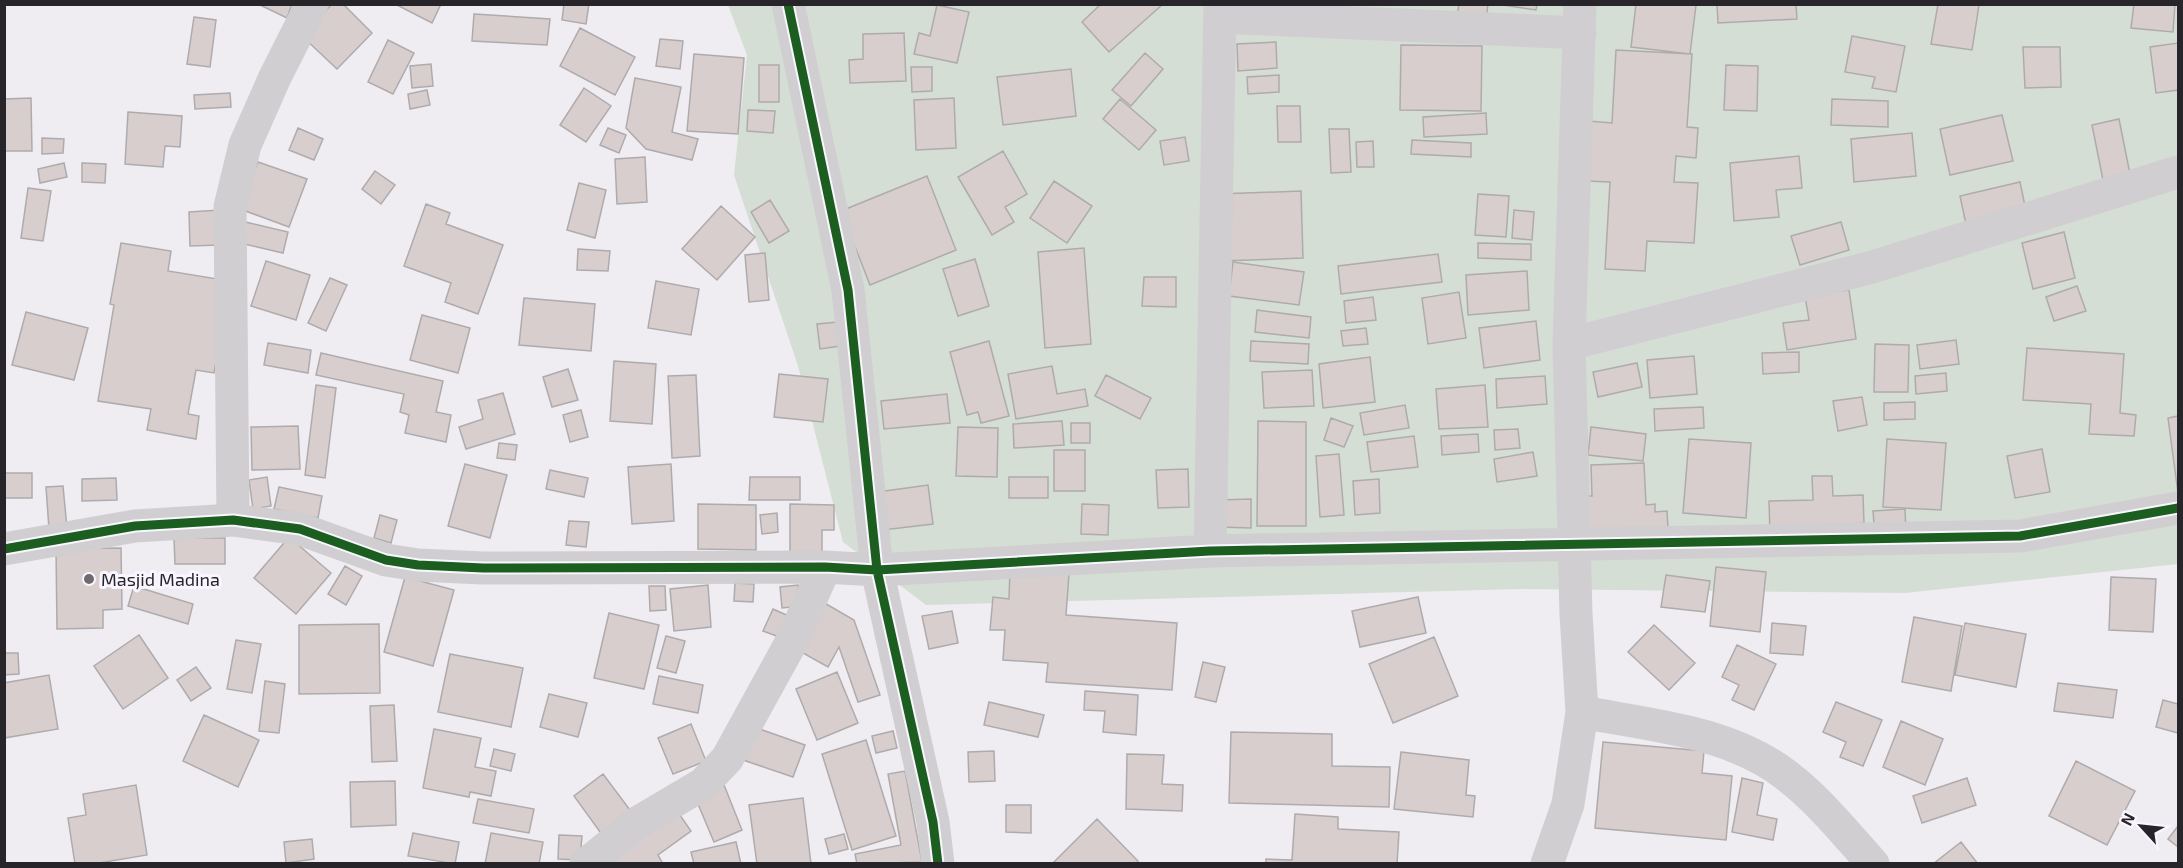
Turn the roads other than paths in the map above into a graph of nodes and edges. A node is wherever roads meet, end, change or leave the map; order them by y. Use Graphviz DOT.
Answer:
graph roads {
  1 [pos="312,4"];
  2 [pos="788,4"];
  3 [pos="1220,11"];
  4 [pos="1580,19"];
  5 [pos="2178,172"];
  6 [pos="1569,344"];
  7 [pos="2178,508"];
  8 [pos="234,520"];
  9 [pos="1576,545"];
  10 [pos="4,549"];
  11 [pos="1210,551"];
  12 [pos="825,567"];
  13 [pos="877,570"];
  14 [pos="1582,712"];
  15 [pos="586,864"];
  16 [pos="938,864"];
  17 [pos="1547,864"];
  18 [pos="1873,864"];
  1 -- 8 [label="street"];
  2 -- 13 [label="street"];
  3 -- 4 [label="street"];
  3 -- 11 [label="street"];
  4 -- 6 [label="street"];
  5 -- 6 [label="street"];
  6 -- 9 [label="street"];
  7 -- 9 [label="street"];
  8 -- 10 [label="street"];
  8 -- 12 [label="street"];
  9 -- 11 [label="street"];
  9 -- 14 [label="street"];
  11 -- 13 [label="street"];
  12 -- 13 [label="street"];
  12 -- 15 [label="street"];
  13 -- 16 [label="street"];
  14 -- 17 [label="street"];
  14 -- 18 [label="street"];
}
